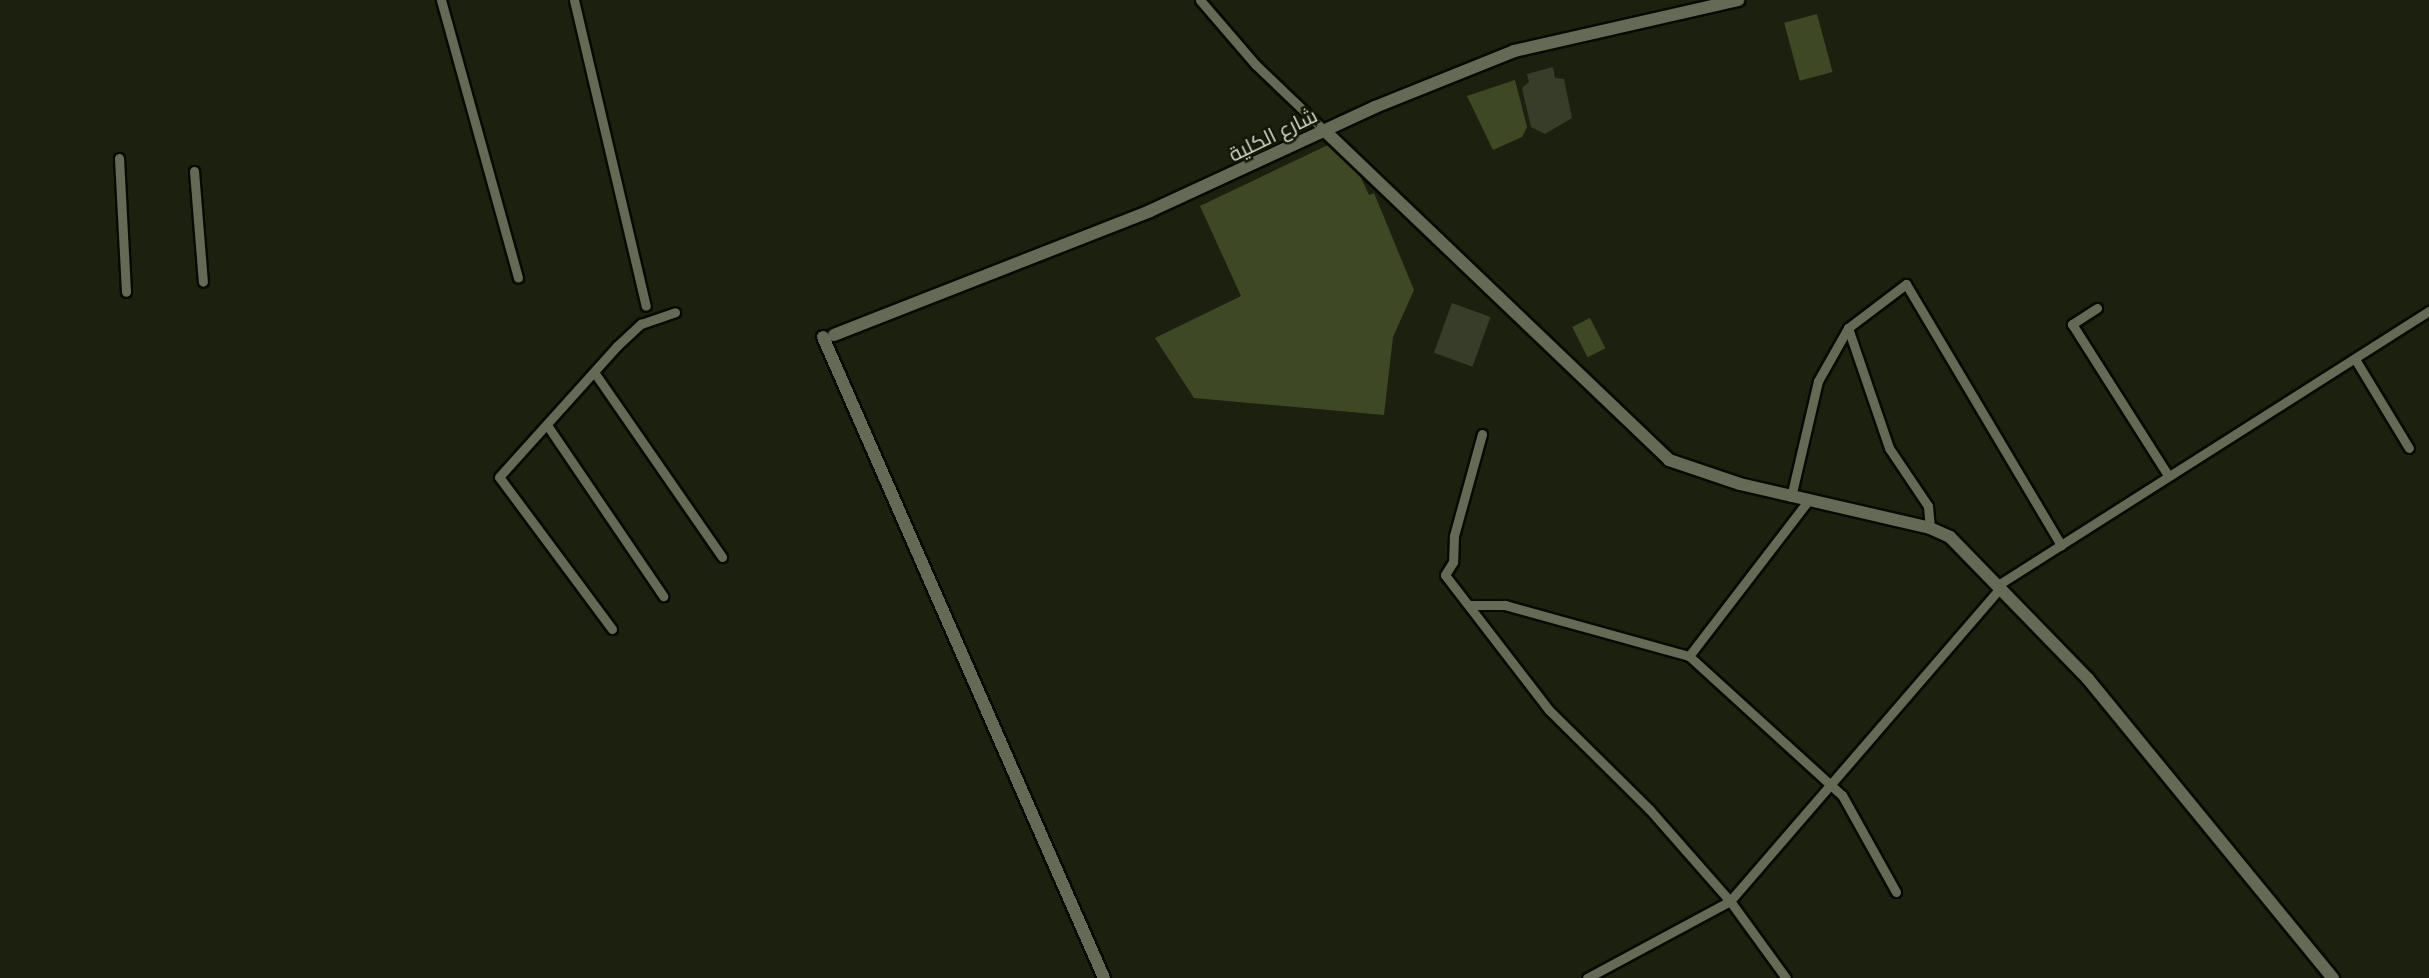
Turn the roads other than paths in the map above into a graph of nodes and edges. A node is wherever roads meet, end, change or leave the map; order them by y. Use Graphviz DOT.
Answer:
graph roads {
  1 [pos="441,0"];
  2 [pos="573,0"];
  3 [pos="1200,0"];
  4 [pos="1738,0"];
  5 [pos="1325,131"];
  6 [pos="119,158"];
  7 [pos="194,171"];
  8 [pos="518,277"];
  9 [pos="203,282"];
  10 [pos="127,292"];
  11 [pos="646,306"];
  12 [pos="2097,308"];
  13 [pos="2429,311"];
  14 [pos="674,312"];
  15 [pos="1848,328"];
  16 [pos="2355,359"];
  17 [pos="594,372"];
  18 [pos="547,425"];
  19 [pos="1482,434"];
  20 [pos="2409,448"];
  21 [pos="2168,475"];
  22 [pos="1791,498"];
  23 [pos="1808,501"];
  24 [pos="1930,528"];
  25 [pos="2060,545"];
  26 [pos="722,557"];
  27 [pos="1999,586"];
  28 [pos="663,596"];
  29 [pos="1471,605"];
  30 [pos="612,629"];
  31 [pos="1689,656"];
  32 [pos="1830,783"];
  33 [pos="1896,892"];
  34 [pos="1730,901"];
  35 [pos="1104,978"];
  36 [pos="1587,978"];
  37 [pos="1786,978"];
  38 [pos="2333,978"];
  1 -- 8 [label="street"];
  2 -- 11 [label="street"];
  3 -- 5 [label="street"];
  4 -- 5 [label="street, شارع الكلية"];
  5 -- 22 [label="street"];
  5 -- 35 [label="street, شارع الكلية"];
  6 -- 10 [label="street"];
  7 -- 9 [label="street"];
  12 -- 21 [label="street"];
  13 -- 16 [label="street"];
  14 -- 17 [label="street"];
  15 -- 22 [label="street"];
  15 -- 24 [label="street"];
  15 -- 25 [label="street"];
  16 -- 20 [label="street"];
  16 -- 21 [label="street"];
  17 -- 18 [label="street"];
  17 -- 26 [label="street"];
  18 -- 28 [label="street"];
  18 -- 30 [label="street"];
  19 -- 29 [label="street"];
  21 -- 25 [label="street"];
  22 -- 23 [label="street"];
  23 -- 24 [label="street"];
  23 -- 31 [label="street"];
  24 -- 27 [label="street"];
  25 -- 27 [label="street"];
  27 -- 32 [label="street"];
  27 -- 38 [label="street"];
  29 -- 31 [label="street"];
  29 -- 34 [label="street"];
  31 -- 32 [label="street"];
  32 -- 33 [label="street"];
  32 -- 34 [label="street"];
  34 -- 36 [label="street"];
  34 -- 37 [label="street"];
}
